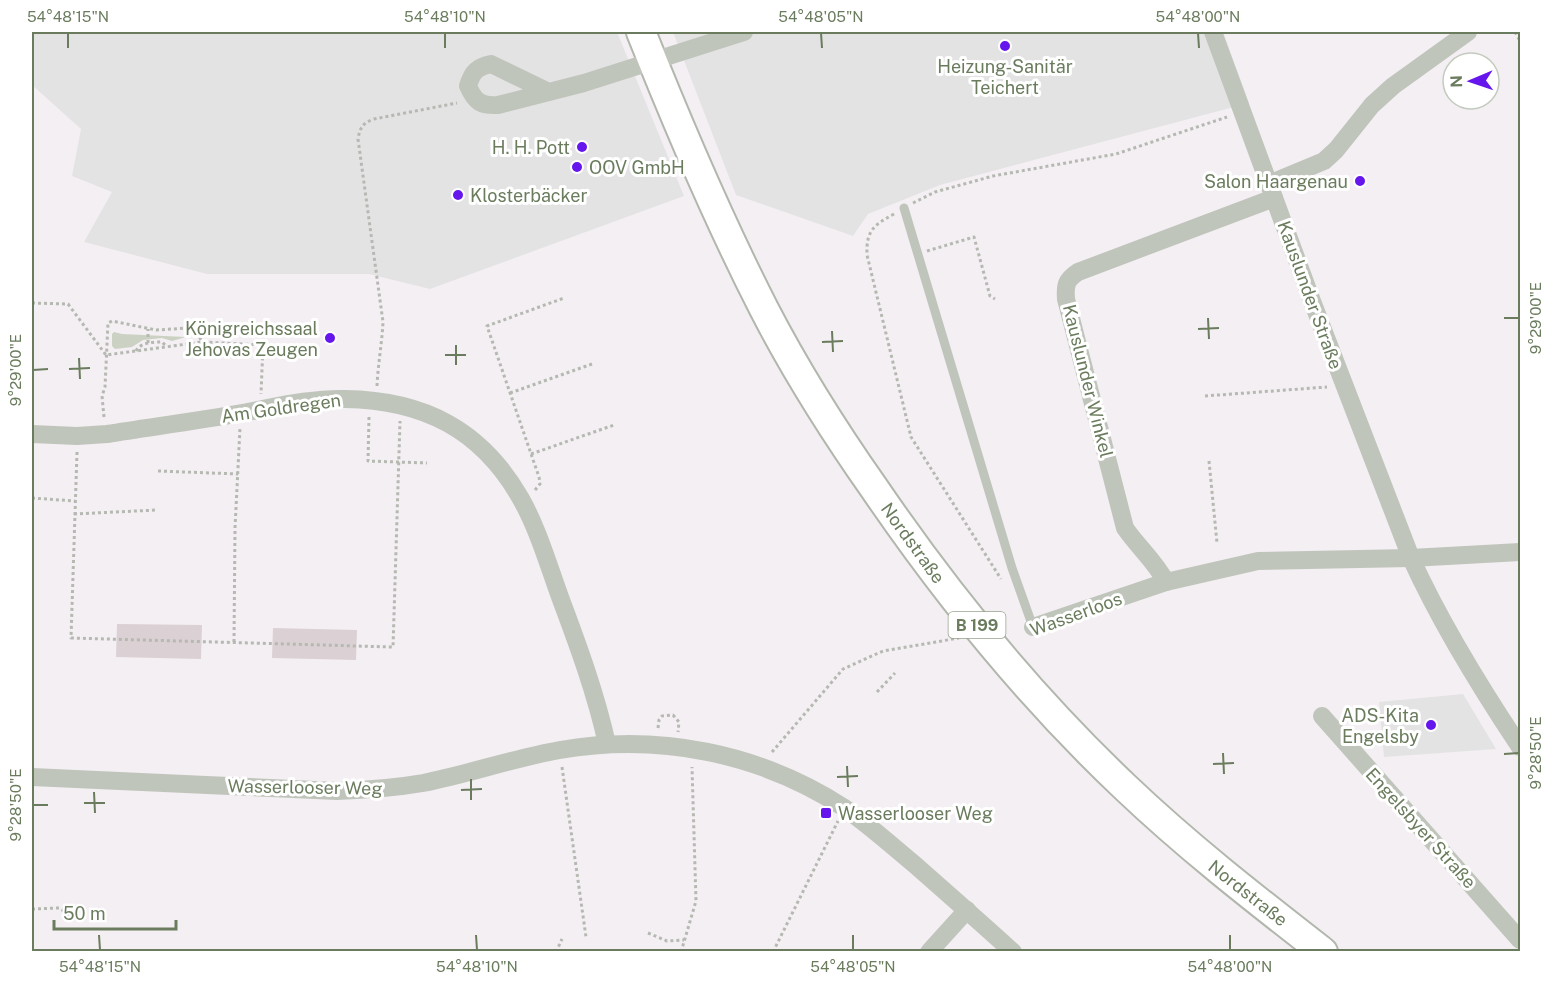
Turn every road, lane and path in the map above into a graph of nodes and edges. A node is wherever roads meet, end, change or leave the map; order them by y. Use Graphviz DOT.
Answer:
graph roads {
  1 [pos="641,32"];
  2 [pos="744,32"];
  3 [pos="1213,32"];
  4 [pos="1468,32"];
  5 [pos="1515,32"];
  6 [pos="1521,41"];
  7 [pos="653,62"];
  8 [pos="549,92"];
  9 [pos="457,103"];
  10 [pos="1243,111"];
  11 [pos="1272,191"];
  12 [pos="904,208"];
  13 [pos="918,254"];
  14 [pos="564,298"];
  15 [pos="994,299"];
  16 [pos="32,303"];
  17 [pos="148,330"];
  18 [pos="148,341"];
  19 [pos="202,342"];
  20 [pos="167,347"];
  21 [pos="136,352"];
  22 [pos="106,356"];
  23 [pos="592,364"];
  24 [pos="1343,384"];
  25 [pos="510,393"];
  26 [pos="1205,396"];
  27 [pos="373,401"];
  28 [pos="400,404"];
  29 [pos="261,409"];
  30 [pos="241,413"];
  31 [pos="614,425"];
  32 [pos="32,434"];
  33 [pos="106,434"];
  34 [pos="77,436"];
  35 [pos="531,454"];
  36 [pos="1209,461"];
  37 [pos="399,462"];
  38 [pos="427,463"];
  39 [pos="158,471"];
  40 [pos="238,474"];
  41 [pos="32,498"];
  42 [pos="521,499"];
  43 [pos="75,501"];
  44 [pos="157,510"];
  45 [pos="74,514"];
  46 [pos="1217,543"];
  47 [pos="1521,552"];
  48 [pos="1411,558"];
  49 [pos="1002,580"];
  50 [pos="1166,582"];
  51 [pos="1033,627"];
  52 [pos="989,641"];
  53 [pos="234,642"];
  54 [pos="895,673"];
  55 [pos="877,692"];
  56 [pos="1322,716"];
  57 [pos="607,744"];
  58 [pos="1521,747"];
  59 [pos="691,749"];
  60 [pos="560,750"];
  61 [pos="760,766"];
  62 [pos="32,777"];
  63 [pos="844,808"];
  64 [pos="32,909"];
  65 [pos="967,910"];
  66 [pos="73,917"];
  67 [pos="648,933"];
  68 [pos="586,937"];
  69 [pos="562,939"];
  70 [pos="684,940"];
  71 [pos="1521,940"];
  72 [pos="556,951"];
  73 [pos="681,951"];
  74 [pos="773,951"];
  75 [pos="929,951"];
  76 [pos="1012,951"];
  77 [pos="1323,951"];
  1 -- 7 [label="main road, Nordstraße / B 199"];
  2 -- 7 [label="street"];
  3 -- 10 [label="street, Kauslunder Straße"];
  4 -- 11 [label="street"];
  5 -- 6 [label="path"];
  7 -- 8 [label="street"];
  7 -- 52 [label="main road, Nordstraße / B 199"];
  9 -- 27 [label="path"];
  10 -- 11 [label="street, Kauslunder Straße"];
  10 -- 12 [label="path"];
  11 -- 24 [label="street, Kauslunder Straße"];
  11 -- 50 [label="street, Kauslunder Winkel"];
  12 -- 13 [label="lane"];
  12 -- 49 [label="path"];
  13 -- 15 [label="path"];
  13 -- 51 [label="lane"];
  14 -- 25 [label="path"];
  16 -- 22 [label="path"];
  17 -- 18 [label="path"];
  17 -- 19 [label="path"];
  17 -- 22 [label="path"];
  18 -- 20 [label="path"];
  18 -- 21 [label="path"];
  19 -- 20 [label="path"];
  19 -- 29 [label="path"];
  20 -- 21 [label="path"];
  21 -- 22 [label="path"];
  22 -- 33 [label="path"];
  23 -- 25 [label="path"];
  24 -- 26 [label="path"];
  24 -- 48 [label="street, Kauslunder Straße"];
  25 -- 35 [label="path"];
  27 -- 28 [label="street, Am Goldregen"];
  27 -- 29 [label="street, Am Goldregen"];
  27 -- 37 [label="path"];
  28 -- 37 [label="path"];
  28 -- 42 [label="street, Am Goldregen"];
  29 -- 30 [label="street, Am Goldregen"];
  30 -- 33 [label="street, Am Goldregen"];
  30 -- 40 [label="path"];
  31 -- 35 [label="path"];
  32 -- 34 [label="street, Am Goldregen"];
  33 -- 34 [label="street, Am Goldregen"];
  34 -- 43 [label="path"];
  35 -- 42 [label="path"];
  36 -- 46 [label="path"];
  37 -- 38 [label="path"];
  37 -- 53 [label="path"];
  39 -- 40 [label="path"];
  40 -- 53 [label="path"];
  41 -- 43 [label="path"];
  42 -- 57 [label="street, Am Goldregen"];
  43 -- 45 [label="path"];
  44 -- 45 [label="path"];
  45 -- 53 [label="path"];
  47 -- 48 [label="street, Wasserloos"];
  48 -- 50 [label="street, Wasserloos"];
  48 -- 58 [label="street"];
  50 -- 51 [label="street, Wasserloos"];
  52 -- 61 [label="path"];
  52 -- 77 [label="main road, Nordstraße / B 199"];
  54 -- 55 [label="path"];
  56 -- 71 [label="street, Engelsbyer Straße"];
  57 -- 59 [label="street, Wasserlooser Weg"];
  57 -- 60 [label="street, Wasserlooser Weg"];
  59 -- 61 [label="street, Wasserlooser Weg"];
  59 -- 70 [label="path"];
  60 -- 62 [label="street, Wasserlooser Weg"];
  60 -- 68 [label="path"];
  61 -- 63 [label="street, Wasserlooser Weg"];
  63 -- 65 [label="street, Wasserlooser Weg"];
  63 -- 74 [label="path"];
  64 -- 66 [label="path"];
  65 -- 75 [label="street"];
  65 -- 76 [label="street, Wasserlooser Weg"];
  67 -- 70 [label="path"];
  69 -- 72 [label="path"];
  70 -- 73 [label="path"];
}
